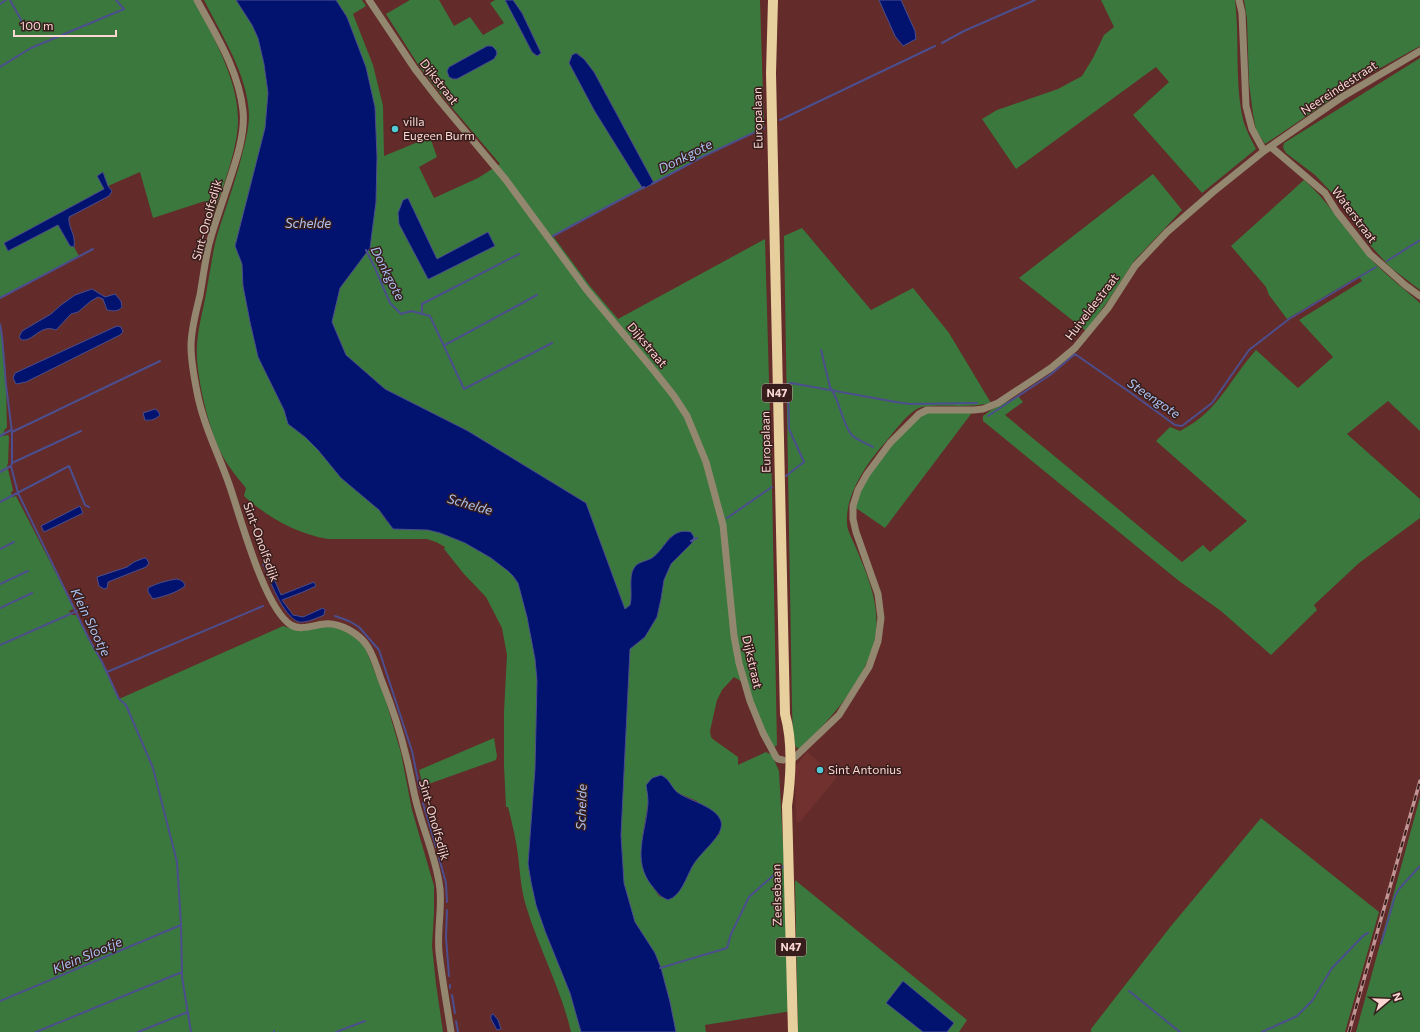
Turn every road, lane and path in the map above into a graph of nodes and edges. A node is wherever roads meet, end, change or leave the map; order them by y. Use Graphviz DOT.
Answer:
graph roads {
  1 [pos="197,0"];
  2 [pos="369,0"];
  3 [pos="768,0"];
  4 [pos="773,0"];
  5 [pos="1239,0"];
  6 [pos="1420,51"];
  7 [pos="770,73"];
  8 [pos="1271,147"];
  9 [pos="1264,151"];
  10 [pos="1420,296"];
  11 [pos="785,714"];
  12 [pos="786,760"];
  13 [pos="451,1032"];
  14 [pos="793,1032"];
  1 -- 13 [label="street, Sint-Onolfsdijk"];
  2 -- 12 [label="street, Dijkstraat"];
  3 -- 7 [label="main road, Europalaan / N47"];
  4 -- 7 [label="main road, Europalaan / N47"];
  5 -- 9 [label="street"];
  6 -- 8 [label="street, Neereindestraat"];
  7 -- 11 [label="main road, Europalaan / N47"];
  8 -- 9 [label="street, Huiveldestraat"];
  8 -- 10 [label="street, Waterstraat"];
  9 -- 12 [label="street, Huiveldestraat"];
  11 -- 12 [label="main road, Zeelsebaan / N47"];
  12 -- 14 [label="main road, Zeelsebaan / N47"];
}
